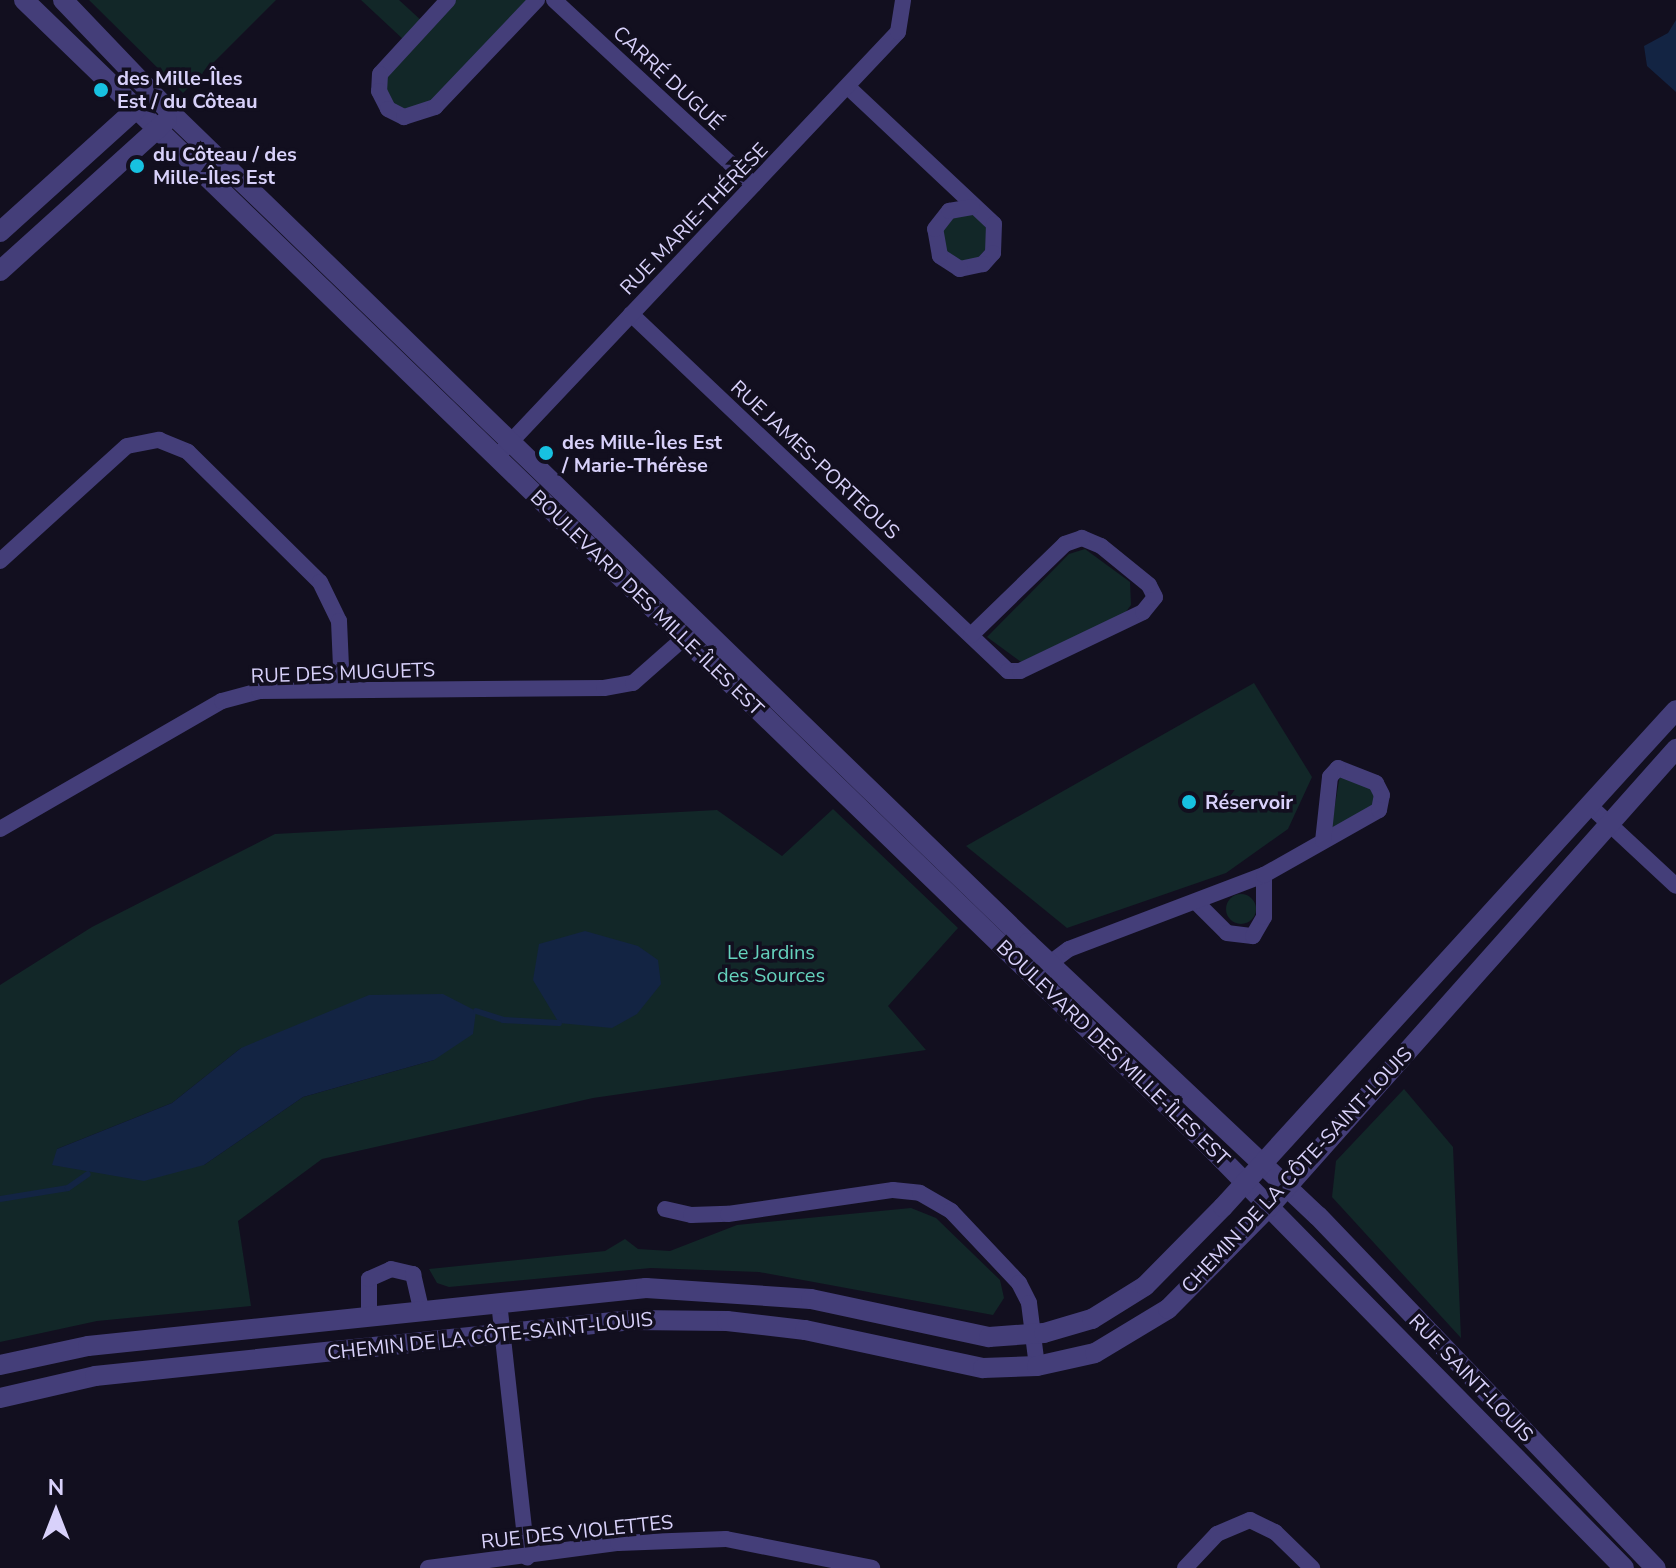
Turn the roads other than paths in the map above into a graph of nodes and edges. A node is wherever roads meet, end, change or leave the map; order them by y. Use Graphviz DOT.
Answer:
graph roads {
  1 [pos="24,0"];
  2 [pos="63,0"];
  3 [pos="448,0"];
  4 [pos="537,0"];
  5 [pos="554,0"];
  6 [pos="903,0"];
  7 [pos="848,87"];
  8 [pos="154,92"];
  9 [pos="137,108"];
  10 [pos="166,122"];
  11 [pos="754,185"];
  12 [pos="972,207"];
  13 [pos="0,232"];
  14 [pos="0,271"];
  15 [pos="631,314"];
  16 [pos="511,442"];
  17 [pos="496,457"];
  18 [pos="0,561"];
  19 [pos="692,631"];
  20 [pos="971,635"];
  21 [pos="342,690"];
  22 [pos="1676,710"];
  23 [pos="1676,749"];
  24 [pos="1590,806"];
  25 [pos="1608,823"];
  26 [pos="0,829"];
  27 [pos="1323,841"];
  28 [pos="1264,875"];
  29 [pos="1676,886"];
  30 [pos="1197,903"];
  31 [pos="1041,970"];
  32 [pos="1261,1166"];
  33 [pos="1246,1183"];
  34 [pos="1286,1188"];
  35 [pos="1269,1207"];
  36 [pos="665,1209"];
  37 [pos="499,1302"];
  38 [pos="421,1310"];
  39 [pos="369,1316"];
  40 [pos="501,1334"];
  41 [pos="1033,1335"];
  42 [pos="0,1365"];
  43 [pos="1037,1366"];
  44 [pos="0,1398"];
  45 [pos="527,1557"];
  46 [pos="428,1568"];
  47 [pos="872,1568"];
  48 [pos="1185,1568"];
  49 [pos="1312,1568"];
  50 [pos="1624,1568"];
  51 [pos="1656,1568"];
  1 -- 9 [label="street, BOULEVARD DES MILLE-ÎLES EST"];
  2 -- 8 [label="street, BOULEVARD DES MILLE-ÎLES EST"];
  3 -- 4 [label="street"];
  5 -- 11 [label="street, CARRÉ DUGUÉ"];
  6 -- 7 [label="street, RUE MARIE-THÉRÈSE"];
  7 -- 11 [label="street, RUE MARIE-THÉRÈSE"];
  7 -- 12 [label="street"];
  8 -- 9 [label="street"];
  8 -- 10 [label="street, BOULEVARD DES MILLE-ÎLES EST"];
  9 -- 10 [label="street, BOULEVARD DES MILLE-ÎLES EST"];
  9 -- 13 [label="street"];
  10 -- 14 [label="street"];
  10 -- 16 [label="street, BOULEVARD DES MILLE-ÎLES EST"];
  10 -- 17 [label="street, BOULEVARD DES MILLE-ÎLES EST"];
  11 -- 15 [label="street, RUE MARIE-THÉRÈSE"];
  15 -- 16 [label="street, RUE MARIE-THÉRÈSE"];
  15 -- 20 [label="street, RUE JAMES-PORTEOUS"];
  16 -- 17 [label="street, RUE MARIE-THÉRÈSE"];
  16 -- 19 [label="street, BOULEVARD DES MILLE-ÎLES EST"];
  17 -- 19 [label="street, BOULEVARD DES MILLE-ÎLES EST"];
  18 -- 21 [label="street"];
  19 -- 21 [label="street, RUE DES MUGUETS"];
  19 -- 31 [label="street, BOULEVARD DES MILLE-ÎLES EST"];
  20 -- 20 [label="street, RUE JAMES-PORTEOUS"];
  21 -- 26 [label="street, RUE DES MUGUETS"];
  22 -- 24 [label="street, CHEMIN DE LA CÔTE-SAINT-LOUIS"];
  23 -- 25 [label="street, CHEMIN DE LA CÔTE-SAINT-LOUIS"];
  24 -- 25 [label="street"];
  24 -- 32 [label="street, CHEMIN DE LA CÔTE-SAINT-LOUIS"];
  25 -- 29 [label="street"];
  25 -- 34 [label="street, CHEMIN DE LA CÔTE-SAINT-LOUIS"];
  27 -- 27 [label="street"];
  27 -- 28 [label="street"];
  28 -- 30 [label="street"];
  28 -- 30 [label="street"];
  30 -- 31 [label="street"];
  31 -- 32 [label="street, BOULEVARD DES MILLE-ÎLES EST"];
  31 -- 33 [label="street, BOULEVARD DES MILLE-ÎLES EST"];
  32 -- 33 [label="street, CHEMIN DE LA CÔTE-SAINT-LOUIS"];
  32 -- 34 [label="street, BOULEVARD DES MILLE-ÎLES EST"];
  33 -- 35 [label="street, BOULEVARD DES MILLE-ÎLES EST"];
  33 -- 41 [label="street, CHEMIN DE LA CÔTE-SAINT-LOUIS"];
  34 -- 35 [label="street, CHEMIN DE LA CÔTE-SAINT-LOUIS"];
  34 -- 51 [label="street, RUE SAINT-LOUIS"];
  35 -- 43 [label="street, CHEMIN DE LA CÔTE-SAINT-LOUIS"];
  35 -- 50 [label="street, RUE SAINT-LOUIS"];
  36 -- 41 [label="street"];
  37 -- 38 [label="street, CHEMIN DE LA CÔTE-SAINT-LOUIS"];
  37 -- 40 [label="street"];
  37 -- 41 [label="street, CHEMIN DE LA CÔTE-SAINT-LOUIS"];
  38 -- 39 [label="street, CHEMIN DE LA CÔTE-SAINT-LOUIS"];
  38 -- 39 [label="street, CHEMIN DE LA CÔTE-SAINT-LOUIS"];
  39 -- 42 [label="street, CHEMIN DE LA CÔTE-SAINT-LOUIS"];
  40 -- 43 [label="street, CHEMIN DE LA CÔTE-SAINT-LOUIS"];
  40 -- 44 [label="street, CHEMIN DE LA CÔTE-SAINT-LOUIS"];
  40 -- 45 [label="street"];
  41 -- 43 [label="street"];
  45 -- 46 [label="street, RUE DES VIOLETTES"];
  45 -- 47 [label="street, RUE DES VIOLETTES"];
  48 -- 49 [label="street"];
}
